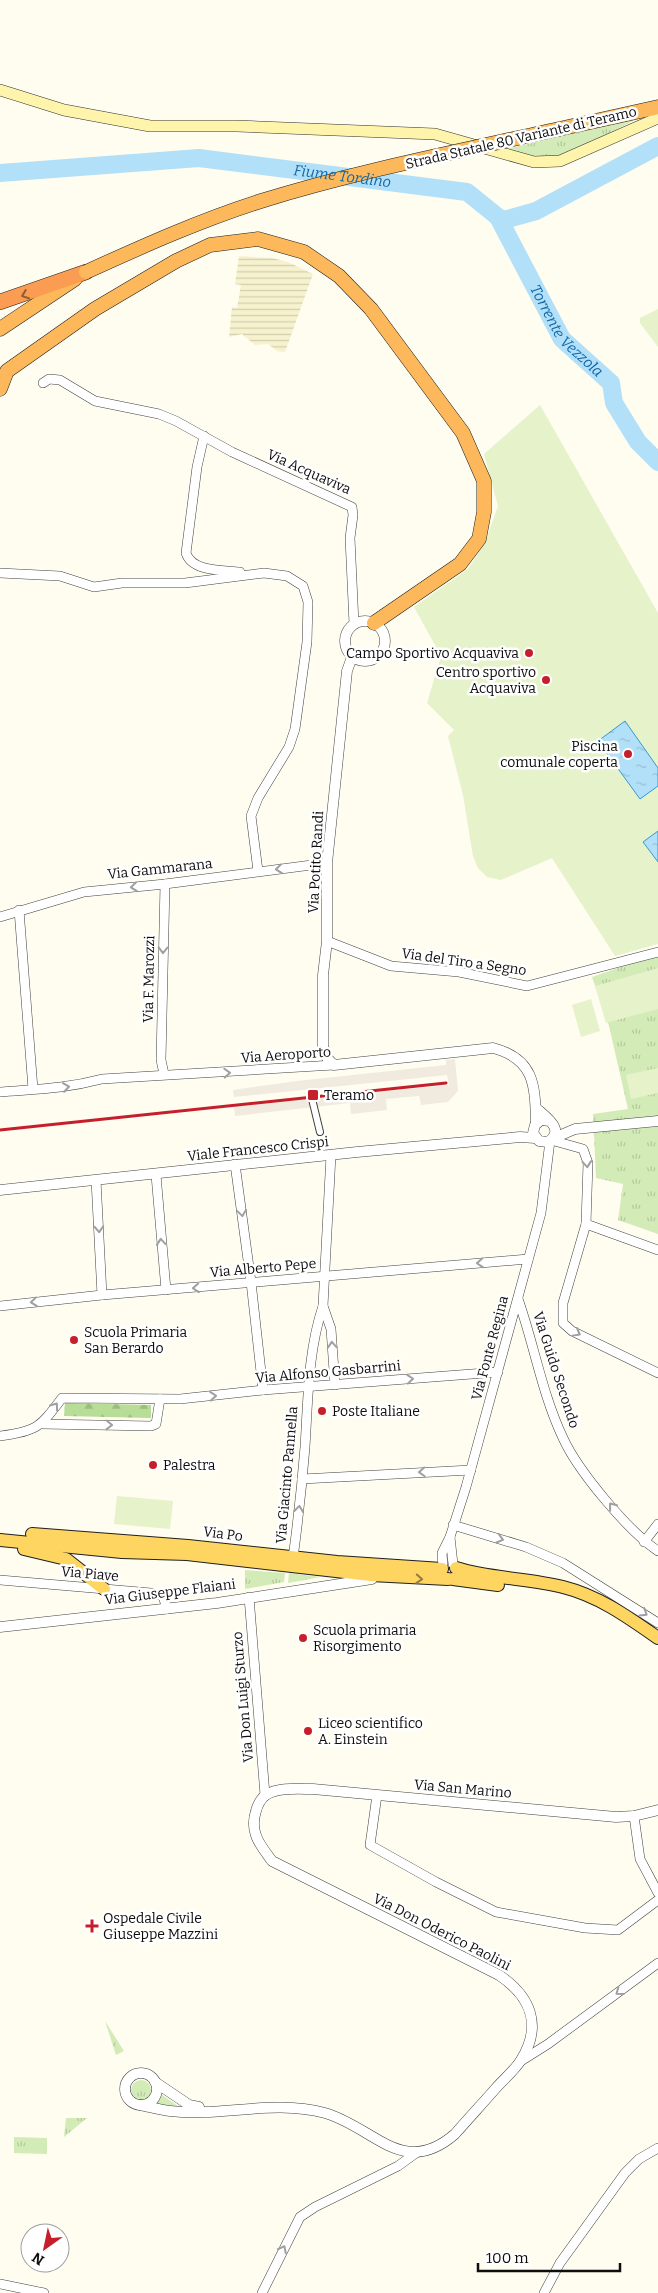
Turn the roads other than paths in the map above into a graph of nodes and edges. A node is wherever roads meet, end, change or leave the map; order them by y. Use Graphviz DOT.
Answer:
graph roads {
  1 [pos="0,90"];
  2 [pos="658,107"];
  3 [pos="658,118"];
  4 [pos="86,272"];
  5 [pos="52,289"];
  6 [pos="0,302"];
  7 [pos="0,330"];
  8 [pos="43,383"];
  9 [pos="0,389"];
  10 [pos="204,436"];
  11 [pos="0,573"];
  12 [pos="250,573"];
  13 [pos="374,623"];
  14 [pos="354,624"];
  15 [pos="352,657"];
  16 [pos="327,863"];
  17 [pos="258,871"];
  18 [pos="165,884"];
  19 [pos="19,910"];
  20 [pos="0,917"];
  21 [pos="327,941"];
  22 [pos="658,952"];
  23 [pos="334,1065"];
  24 [pos="164,1074"];
  25 [pos="33,1089"];
  26 [pos="0,1092"];
  27 [pos="312,1100"];
  28 [pos="536,1108"];
  29 [pos="658,1121"];
  30 [pos="552,1123"];
  31 [pos="575,1129"];
  32 [pos="320,1132"];
  33 [pos="543,1136"];
  34 [pos="331,1155"];
  35 [pos="235,1164"];
  36 [pos="156,1175"];
  37 [pos="96,1180"];
  38 [pos="0,1190"];
  39 [pos="586,1224"];
  40 [pos="658,1250"];
  41 [pos="528,1259"];
  42 [pos="323,1277"];
  43 [pos="251,1282"];
  44 [pos="166,1290"];
  45 [pos="102,1295"];
  46 [pos="518,1299"];
  47 [pos="0,1306"];
  48 [pos="323,1306"];
  49 [pos="498,1372"];
  50 [pos="658,1373"];
  51 [pos="335,1385"];
  52 [pos="308,1388"];
  53 [pos="263,1390"];
  54 [pos="160,1399"];
  55 [pos="42,1424"];
  56 [pos="0,1436"];
  57 [pos="471,1470"];
  58 [pos="302,1479"];
  59 [pos="453,1524"];
  60 [pos="658,1524"];
  61 [pos="0,1532"];
  62 [pos="0,1541"];
  63 [pos="644,1542"];
  64 [pos="124,1543"];
  65 [pos="36,1548"];
  66 [pos="658,1551"];
  67 [pos="293,1558"];
  68 [pos="449,1571"];
  69 [pos="393,1572"];
  70 [pos="358,1573"];
  71 [pos="0,1580"];
  72 [pos="344,1581"];
  73 [pos="104,1589"];
  74 [pos="249,1597"];
  75 [pos="167,1609"];
  76 [pos="658,1622"];
  77 [pos="0,1627"];
  78 [pos="658,1638"];
  79 [pos="265,1795"];
  80 [pos="377,1795"];
  81 [pos="658,1810"];
  82 [pos="634,1816"];
  83 [pos="658,1893"];
  84 [pos="658,1900"];
  85 [pos="658,1963"];
  86 [pos="521,2061"];
  87 [pos="155,2082"];
  88 [pos="140,2105"];
  89 [pos="212,2110"];
  90 [pos="658,2148"];
  91 [pos="416,2153"];
  92 [pos="0,2284"];
  93 [pos="20,2291"];
  94 [pos="546,2292"];
  95 [pos="44,2293"];
  96 [pos="262,2293"];
  1 -- 3 [label="main road"];
  2 -- 4 [label="highway, Strada Statale 80 Variante di Teramo, bridge"];
  4 -- 5 [label="highway"];
  5 -- 6 [label="highway, one-way"];
  5 -- 7 [label="highway"];
  8 -- 10 [label="street, Via Acquaviva"];
  9 -- 13 [label="highway"];
  10 -- 12 [label="street"];
  10 -- 14 [label="street, Via Acquaviva"];
  11 -- 12 [label="street"];
  12 -- 17 [label="street"];
  13 -- 14 [label="street"];
  13 -- 15 [label="street"];
  14 -- 15 [label="street"];
  15 -- 16 [label="street, Via Potito Randi"];
  16 -- 17 [label="street, Via Gammarana, one-way"];
  16 -- 21 [label="street, Via Potito Randi"];
  17 -- 18 [label="street, Via Gammarana"];
  18 -- 19 [label="street, Via Gammarana, one-way"];
  18 -- 24 [label="street, Via F. Marozzi, one-way"];
  19 -- 20 [label="street, Via Gammarana"];
  19 -- 25 [label="street"];
  21 -- 22 [label="street, Via del Tiro a Segno"];
  21 -- 23 [label="street, Via Potito Randi"];
  24 -- 23 [label="street, Via Aeroporto, one-way"];
  23 -- 28 [label="street, Via Aeroporto"];
  25 -- 24 [label="street, Via Aeroporto, one-way"];
  25 -- 26 [label="street, Via Aeroporto"];
  27 -- 32 [label="street"];
  28 -- 30 [label="street"];
  28 -- 33 [label="street, Via Aeroporto"];
  29 -- 31 [label="street"];
  30 -- 31 [label="street"];
  30 -- 33 [label="street"];
  30 -- 33 [label="street, Viale Francesco Crispi"];
  31 -- 33 [label="street"];
  33 -- 34 [label="street, Viale Francesco Crispi"];
  33 -- 39 [label="street, one-way"];
  33 -- 41 [label="street, Via Fonte Regina"];
  34 -- 35 [label="street, Viale Francesco Crispi"];
  34 -- 42 [label="street, Via Giacinto Pannella"];
  35 -- 36 [label="street, Viale Francesco Crispi"];
  35 -- 43 [label="street, one-way"];
  36 -- 37 [label="street, Viale Francesco Crispi"];
  44 -- 36 [label="street, one-way"];
  37 -- 38 [label="street, Viale Francesco Crispi"];
  37 -- 45 [label="street, one-way"];
  39 -- 40 [label="street"];
  39 -- 50 [label="street, one-way"];
  41 -- 42 [label="street, Via Alberto Pepe, one-way"];
  41 -- 46 [label="street, Via Fonte Regina"];
  42 -- 43 [label="street, Via Alberto Pepe"];
  42 -- 48 [label="street, Via Giacinto Pannella"];
  43 -- 44 [label="street, Via Alberto Pepe, one-way"];
  43 -- 53 [label="street"];
  44 -- 45 [label="street, Via Alberto Pepe"];
  45 -- 47 [label="street, Via Alberto Pepe, one-way"];
  46 -- 49 [label="street, Via Fonte Regina"];
  63 -- 46 [label="street, Via Guido Secondo, one-way"];
  51 -- 48 [label="street, Via Giacinto Pannella, one-way"];
  48 -- 52 [label="street, Via Giacinto Pannella"];
  51 -- 49 [label="street, Via Alfonso Gasbarrini, one-way"];
  49 -- 57 [label="street, Via Fonte Regina"];
  51 -- 52 [label="street, Via Alfonso Gasbarrini"];
  52 -- 53 [label="street, Via Alfonso Gasbarrini"];
  52 -- 58 [label="street, Via Giacinto Pannella"];
  54 -- 53 [label="street, Via Alfonso Gasbarrini, one-way"];
  55 -- 54 [label="street, Via Alfonso Gasbarrini, one-way"];
  55 -- 54 [label="street, Via Alfonso Gasbarrini, one-way"];
  55 -- 56 [label="street, Via Alfonso Gasbarrini"];
  57 -- 58 [label="street, one-way"];
  57 -- 59 [label="street, Via Fonte Regina"];
  67 -- 58 [label="street, Via Giacinto Pannella, one-way"];
  59 -- 68 [label="street, Via Fonte Regina"];
  59 -- 76 [label="street, one-way"];
  60 -- 63 [label="street"];
  61 -- 64 [label="main road, Via Po"];
  62 -- 65 [label="main road, Via Po"];
  63 -- 66 [label="street, Via Guido Secondo"];
  64 -- 65 [label="main road"];
  64 -- 67 [label="main road, Via Po"];
  65 -- 70 [label="main road, Via Po"];
  65 -- 73 [label="main road"];
  67 -- 69 [label="main road, Via Po"];
  68 -- 69 [label="main road, Via Giuseppe Flaiani"];
  68 -- 78 [label="main road, Via Giuseppe Flaiani"];
  69 -- 70 [label="main road, Via Po"];
  69 -- 72 [label="street, Via Giuseppe Flaiani"];
  70 -- 72 [label="street, Via Giuseppe Flaiani"];
  71 -- 73 [label="street, Via Piave"];
  72 -- 74 [label="street, Via Giuseppe Flaiani"];
  73 -- 75 [label="street, Via Piave"];
  74 -- 75 [label="street, Via Giuseppe Flaiani"];
  74 -- 79 [label="street, Via Don Luigi Sturzo"];
  75 -- 77 [label="street, Via Giuseppe Flaiani"];
  79 -- 80 [label="street, Via San Marino"];
  79 -- 86 [label="street, Via Don Oderico Paolini"];
  80 -- 82 [label="street, Via San Marino"];
  80 -- 84 [label="street"];
  81 -- 82 [label="street, Via San Marino"];
  82 -- 83 [label="street"];
  85 -- 86 [label="street, one-way"];
  86 -- 91 [label="street, Via Don Oderico Paolini"];
  87 -- 88 [label="street"];
  87 -- 88 [label="street"];
  87 -- 89 [label="street"];
  88 -- 89 [label="street"];
  89 -- 91 [label="street"];
  90 -- 94 [label="street"];
  96 -- 91 [label="street, one-way"];
  92 -- 93 [label="street"];
  93 -- 95 [label="street"];
}
